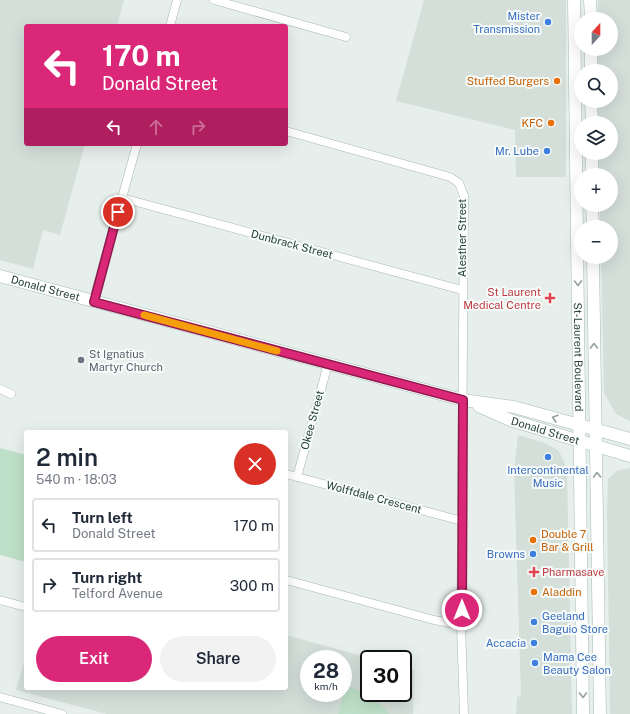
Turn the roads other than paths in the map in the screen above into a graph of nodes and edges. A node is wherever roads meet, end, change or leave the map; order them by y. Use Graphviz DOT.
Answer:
graph roads {
  1 [pos="177,0"];
  2 [pos="214,0"];
  3 [pos="574,0"];
  4 [pos="590,0"];
  5 [pos="591,12"];
  6 [pos="171,24"];
  7 [pos="346,37"];
  8 [pos="288,132"];
  9 [pos="136,146"];
  10 [pos="122,198"];
  11 [pos="593,264"];
  12 [pos="0,276"];
  13 [pos="462,290"];
  14 [pos="94,302"];
  15 [pos="328,364"];
  16 [pos="0,389"];
  17 [pos="11,394"];
  18 [pos="463,400"];
  19 [pos="580,426"];
  20 [pos="595,430"];
  21 [pos="630,439"];
  22 [pos="580,441"];
  23 [pos="595,445"];
  24 [pos="630,456"];
  25 [pos="288,475"];
  26 [pos="297,477"];
  27 [pos="462,521"];
  28 [pos="288,581"];
  29 [pos="0,600"];
  30 [pos="22,606"];
  31 [pos="461,625"];
  32 [pos="0,697"];
  33 [pos="62,714"];
  34 [pos="464,714"];
  35 [pos="583,714"];
  36 [pos="600,714"];
  1 -- 6 [label="street"];
  2 -- 7 [label="street"];
  3 -- 19 [label="main road, St-Laurent Boulevard, one-way"];
  4 -- 5 [label="main road"];
  8 -- 13 [label="street, Alesther Street"];
  9 -- 10 [label="street"];
  10 -- 13 [label="street, Dunbrack Street"];
  10 -- 14 [label="street"];
  20 -- 11 [label="main road, St-Laurent Boulevard, one-way"];
  12 -- 14 [label="main road, Donald Street"];
  13 -- 18 [label="street, Alesther Street"];
  14 -- 15 [label="main road, Donald Street"];
  15 -- 18 [label="main road, Donald Street"];
  15 -- 26 [label="street, Okee Street"];
  16 -- 17 [label="street"];
  19 -- 18 [label="main road, Donald Street, one-way"];
  18 -- 22 [label="main road, Donald Street"];
  18 -- 27 [label="street, Alesther Street"];
  19 -- 20 [label="main road, Donald Street"];
  19 -- 22 [label="main road, St-Laurent Boulevard"];
  20 -- 21 [label="main road, Donald Street"];
  20 -- 23 [label="main road, St-Laurent Boulevard"];
  22 -- 23 [label="main road, Donald Street"];
  22 -- 35 [label="main road, St-Laurent Boulevard, one-way"];
  23 -- 24 [label="main road, Donald Street"];
  36 -- 23 [label="main road, St-Laurent Boulevard, one-way"];
  25 -- 26 [label="street, Wolffdale Crescent"];
  26 -- 27 [label="street, Wolffdale Crescent"];
  27 -- 31 [label="street, Alesther Street"];
  28 -- 31 [label="street"];
  29 -- 30 [label="street"];
  31 -- 34 [label="street, Alesther Street"];
  32 -- 33 [label="street"];
}
